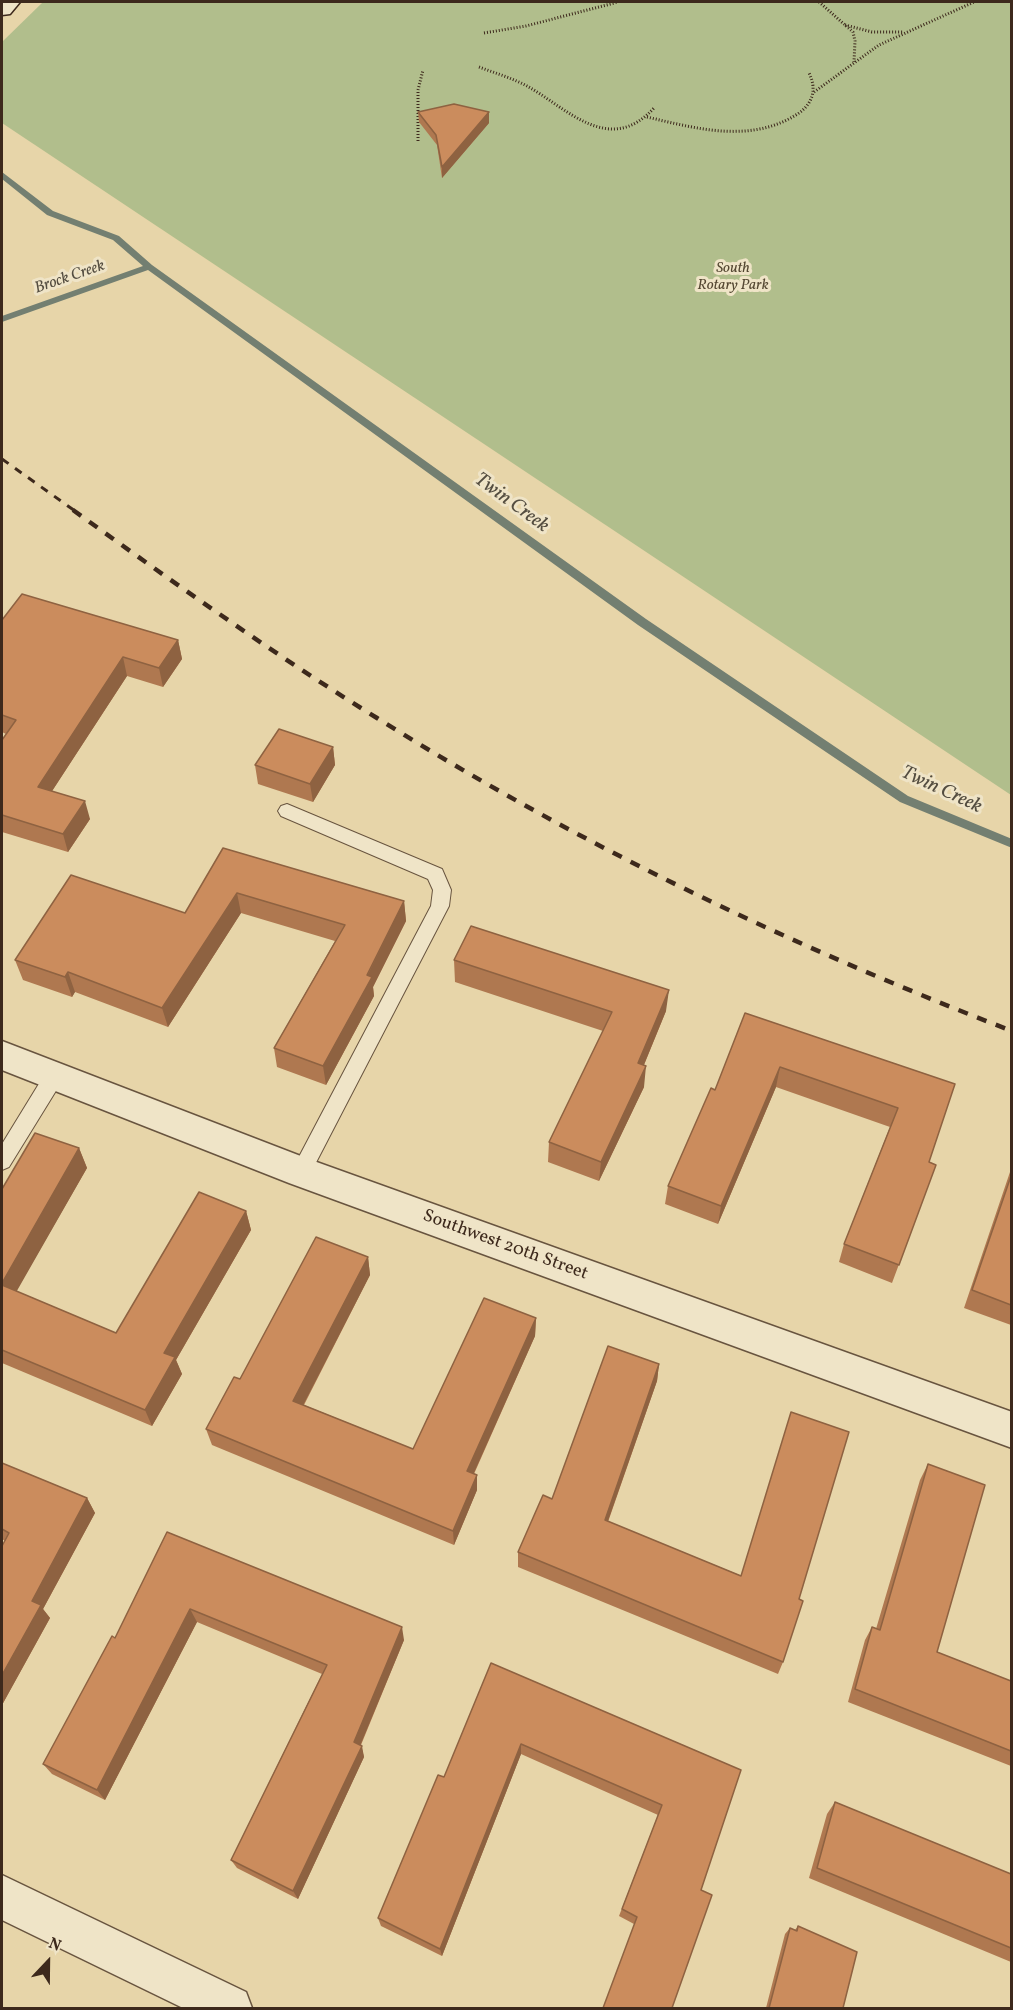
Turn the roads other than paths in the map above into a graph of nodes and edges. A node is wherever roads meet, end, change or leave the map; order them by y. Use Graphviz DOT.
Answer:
graph roads {
  1 [pos="9,2"];
  2 [pos="2,9"];
  3 [pos="287,811"];
  4 [pos="2,1055"];
  5 [pos="55,1075"];
  6 [pos="2,1161"];
  7 [pos="301,1172"];
  8 [pos="1011,1430"];
  9 [pos="2,1897"];
  10 [pos="230,2008"];
  1 -- 2 [label="street"];
  3 -- 7 [label="lane"];
  4 -- 5 [label="street, Southwest 20th Street"];
  5 -- 6 [label="lane"];
  5 -- 7 [label="street, Southwest 20th Street"];
  7 -- 8 [label="street, Southwest 20th Street"];
  9 -- 10 [label="street"];
}
